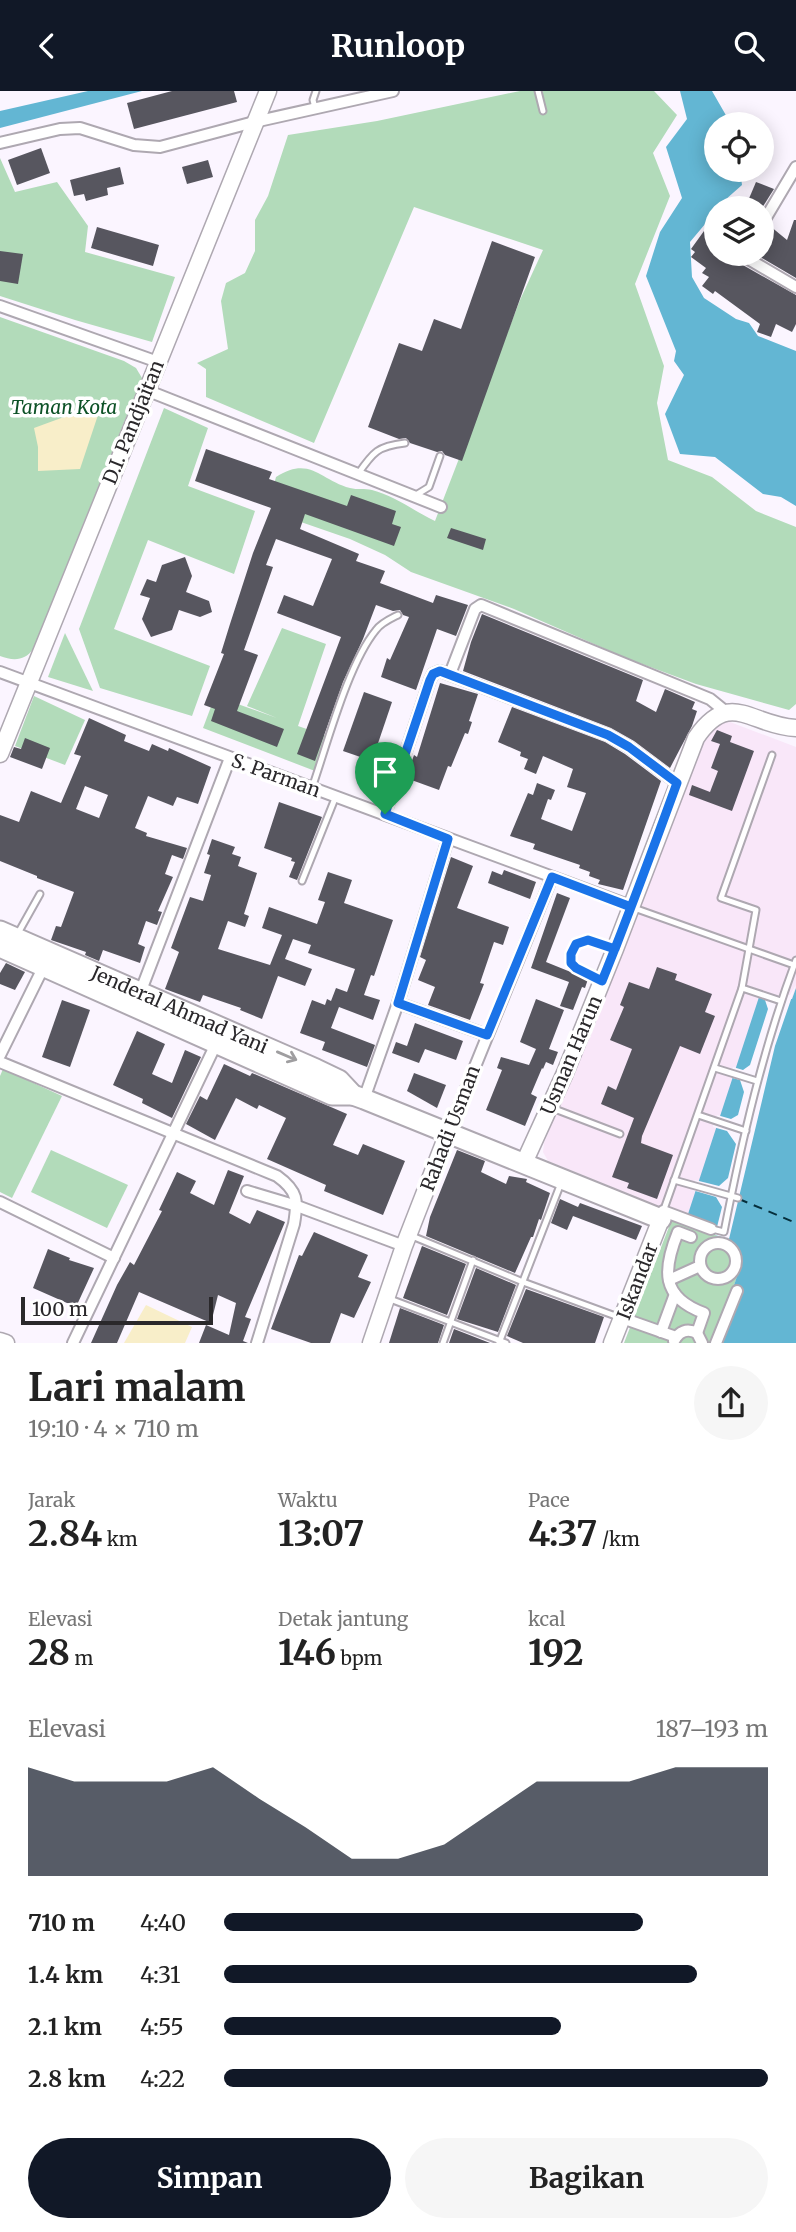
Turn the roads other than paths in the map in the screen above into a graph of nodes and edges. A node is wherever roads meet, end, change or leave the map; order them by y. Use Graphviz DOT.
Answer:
graph roads {
  1 [pos="268,91"];
  2 [pos="316,91"];
  3 [pos="393,91"];
  4 [pos="538,91"];
  5 [pos="315,108"];
  6 [pos="543,111"];
  7 [pos="254,122"];
  8 [pos="0,143"];
  9 [pos="796,167"];
  10 [pos="774,204"];
  11 [pos="758,266"];
  12 [pos="796,287"];
  13 [pos="0,306"];
  14 [pos="158,362"];
  15 [pos="146,390"];
  16 [pos="405,443"];
  17 [pos="440,456"];
  18 [pos="358,474"];
  19 [pos="413,496"];
  20 [pos="441,507"];
  21 [pos="398,615"];
  22 [pos="0,672"];
  23 [pos="450,674"];
  24 [pos="28,683"];
  25 [pos="726,712"];
  26 [pos="796,728"];
  27 [pos="0,754"];
  28 [pos="772,755"];
  29 [pos="230,758"];
  30 [pos="677,783"];
  31 [pos="312,788"];
  32 [pos="336,796"];
  33 [pos="385,814"];
  34 [pos="448,839"];
  35 [pos="552,877"];
  36 [pos="302,881"];
  37 [pos="40,894"];
  38 [pos="631,907"];
  39 [pos="5,939"];
  40 [pos="615,949"];
  41 [pos="749,949"];
  42 [pos="48,960"];
  43 [pos="795,963"];
  44 [pos="602,981"];
  45 [pos="742,988"];
  46 [pos="140,993"];
  47 [pos="781,1001"];
  48 [pos="398,1003"];
  49 [pos="487,1035"];
  50 [pos="216,1044"];
  51 [pos="0,1055"];
  52 [pos="0,1062"];
  53 [pos="715,1068"];
  54 [pos="757,1081"];
  55 [pos="358,1097"];
  56 [pos="550,1107"];
  57 [pos="698,1115"];
  58 [pos="746,1131"];
  59 [pos="448,1133"];
  60 [pos="620,1134"];
  61 [pos="173,1135"];
  62 [pos="524,1163"];
  63 [pos="562,1179"];
  64 [pos="674,1180"];
  65 [pos="247,1192"];
  66 [pos="735,1197"];
  67 [pos="0,1202"];
  68 [pos="297,1206"];
  69 [pos="662,1215"];
  70 [pos="711,1229"];
  71 [pos="691,1237"];
  72 [pos="407,1241"];
  73 [pos="114,1258"];
  74 [pos="472,1260"];
  75 [pos="700,1266"];
  76 [pos="669,1280"];
  77 [pos="523,1282"];
  78 [pos="737,1291"];
  79 [pos="675,1294"];
  80 [pos="387,1297"];
  81 [pos="622,1318"];
  82 [pos="450,1322"];
  83 [pos="661,1332"];
  84 [pos="699,1338"];
  85 [pos="675,1340"];
  86 [pos="0,1341"];
  87 [pos="502,1342"];
  88 [pos="6,1343"];
  89 [pos="73,1343"];
  90 [pos="257,1343"];
  91 [pos="370,1343"];
  92 [pos="443,1343"];
  93 [pos="612,1343"];
  94 [pos="716,1343"];
  1 -- 7 [label="street, D.I. Pandjaitan"];
  2 -- 5 [label="lane"];
  3 -- 5 [label="street"];
  4 -- 6 [label="lane"];
  5 -- 7 [label="street"];
  7 -- 8 [label="street"];
  7 -- 14 [label="street, D.I. Pandjaitan"];
  9 -- 10 [label="street"];
  11 -- 12 [label="street"];
  13 -- 14 [label="street"];
  14 -- 15 [label="street, D.I. Pandjaitan"];
  15 -- 18 [label="street"];
  15 -- 24 [label="street, D.I. Pandjaitan"];
  16 -- 18 [label="lane"];
  17 -- 19 [label="lane"];
  18 -- 19 [label="street"];
  19 -- 20 [label="street"];
  21 -- 31 [label="lane"];
  22 -- 24 [label="street, S. Parman"];
  23 -- 25 [label="street"];
  23 -- 30 [label="street"];
  23 -- 33 [label="street"];
  24 -- 27 [label="street, D.I. Pandjaitan"];
  24 -- 29 [label="street, S. Parman"];
  25 -- 26 [label="street"];
  25 -- 30 [label="street, Usman Harun"];
  28 -- 41 [label="lane"];
  29 -- 31 [label="street, S. Parman"];
  29 -- 46 [label="street"];
  30 -- 38 [label="street, Usman Harun"];
  31 -- 32 [label="street, S. Parman"];
  32 -- 33 [label="street, S. Parman"];
  32 -- 36 [label="lane"];
  33 -- 34 [label="street, S. Parman"];
  34 -- 35 [label="street, S. Parman"];
  34 -- 48 [label="street"];
  35 -- 38 [label="street, S. Parman"];
  35 -- 49 [label="street, Rahadi Usman"];
  37 -- 39 [label="lane"];
  38 -- 40 [label="street, Usman Harun"];
  38 -- 41 [label="lane"];
  39 -- 42 [label="highway, Jenderal Ahmad Yani"];
  40 -- 44 [label="street, Usman Harun"];
  40 -- 44 [label="lane"];
  41 -- 43 [label="lane"];
  41 -- 45 [label="lane"];
  42 -- 46 [label="highway, Jenderal Ahmad Yani"];
  42 -- 50 [label="highway, Jenderal Ahmad Yani"];
  42 -- 51 [label="street"];
  43 -- 47 [label="lane"];
  44 -- 56 [label="street, Usman Harun"];
  45 -- 47 [label="lane"];
  45 -- 53 [label="lane"];
  46 -- 55 [label="highway, Jenderal Ahmad Yani, one-way"];
  47 -- 54 [label="lane"];
  48 -- 49 [label="street"];
  48 -- 55 [label="street"];
  49 -- 59 [label="street, Rahadi Usman"];
  50 -- 55 [label="highway, Jenderal Ahmad Yani"];
  50 -- 61 [label="street"];
  52 -- 61 [label="street"];
  53 -- 54 [label="lane"];
  53 -- 57 [label="lane"];
  54 -- 58 [label="lane"];
  55 -- 59 [label="highway, Jenderal Ahmad Yani"];
  56 -- 60 [label="lane"];
  56 -- 62 [label="street, Usman Harun"];
  57 -- 58 [label="lane"];
  57 -- 64 [label="lane"];
  58 -- 66 [label="lane"];
  59 -- 62 [label="highway, Jenderal Ahmad Yani"];
  59 -- 72 [label="street, Rahadi Usman"];
  61 -- 68 [label="street"];
  61 -- 73 [label="street"];
  62 -- 63 [label="highway, Jenderal Ahmad Yani"];
  63 -- 69 [label="highway, Jenderal Ahmad Yani"];
  63 -- 77 [label="lane"];
  64 -- 66 [label="lane"];
  64 -- 69 [label="lane"];
  65 -- 68 [label="street"];
  66 -- 70 [label="lane"];
  67 -- 73 [label="street"];
  68 -- 72 [label="street"];
  68 -- 90 [label="street"];
  69 -- 70 [label="street"];
  69 -- 81 [label="street, Iskandar"];
  71 -- 76 [label="street"];
  72 -- 74 [label="lane"];
  72 -- 80 [label="street, Rahadi Usman"];
  73 -- 89 [label="street"];
  74 -- 77 [label="lane"];
  74 -- 82 [label="lane"];
  75 -- 76 [label="street"];
  76 -- 79 [label="street"];
  77 -- 81 [label="lane"];
  77 -- 87 [label="lane"];
  78 -- 94 [label="street"];
  79 -- 83 [label="street"];
  79 -- 84 [label="street"];
  80 -- 82 [label="lane"];
  80 -- 91 [label="street, Rahadi Usman"];
  81 -- 83 [label="street"];
  81 -- 93 [label="street, Iskandar"];
  82 -- 87 [label="lane"];
  82 -- 92 [label="lane"];
  83 -- 85 [label="street"];
  84 -- 85 [label="street"];
  86 -- 88 [label="street"];
}
